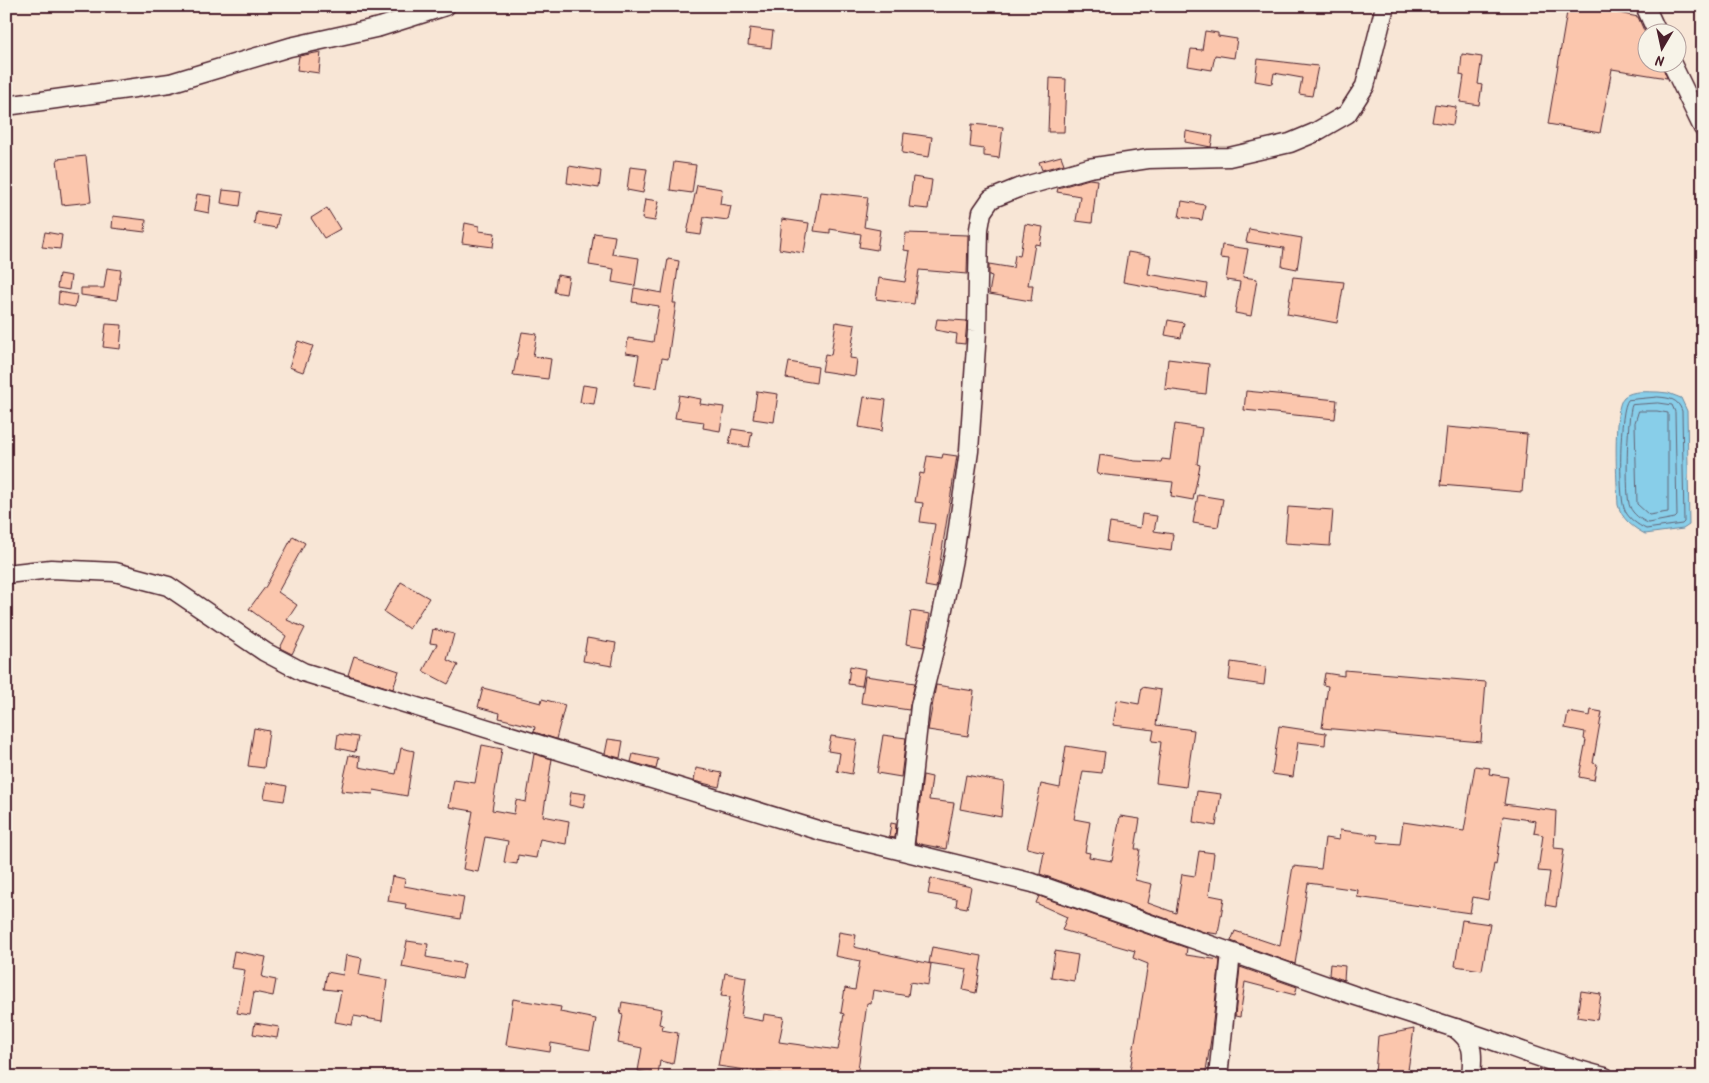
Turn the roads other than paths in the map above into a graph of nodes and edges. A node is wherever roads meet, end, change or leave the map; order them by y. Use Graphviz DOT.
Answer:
graph roads {
  1 [pos="446,6"];
  2 [pos="1385,6"];
  3 [pos="1645,6"];
  4 [pos="1652,22"];
  5 [pos="1676,72"];
  6 [pos="6,106"];
  7 [pos="1703,128"];
  8 [pos="6,574"];
  9 [pos="904,850"];
  10 [pos="1231,953"];
  11 [pos="1455,1028"];
  12 [pos="1218,1077"];
  13 [pos="1471,1077"];
  14 [pos="1605,1077"];
  1 -- 6 [label="street"];
  2 -- 9 [label="street"];
  3 -- 4 [label="street"];
  5 -- 7 [label="street"];
  8 -- 9 [label="street"];
  9 -- 10 [label="street"];
  10 -- 11 [label="street"];
  10 -- 12 [label="street"];
  11 -- 13 [label="street"];
  11 -- 14 [label="street"];
}
